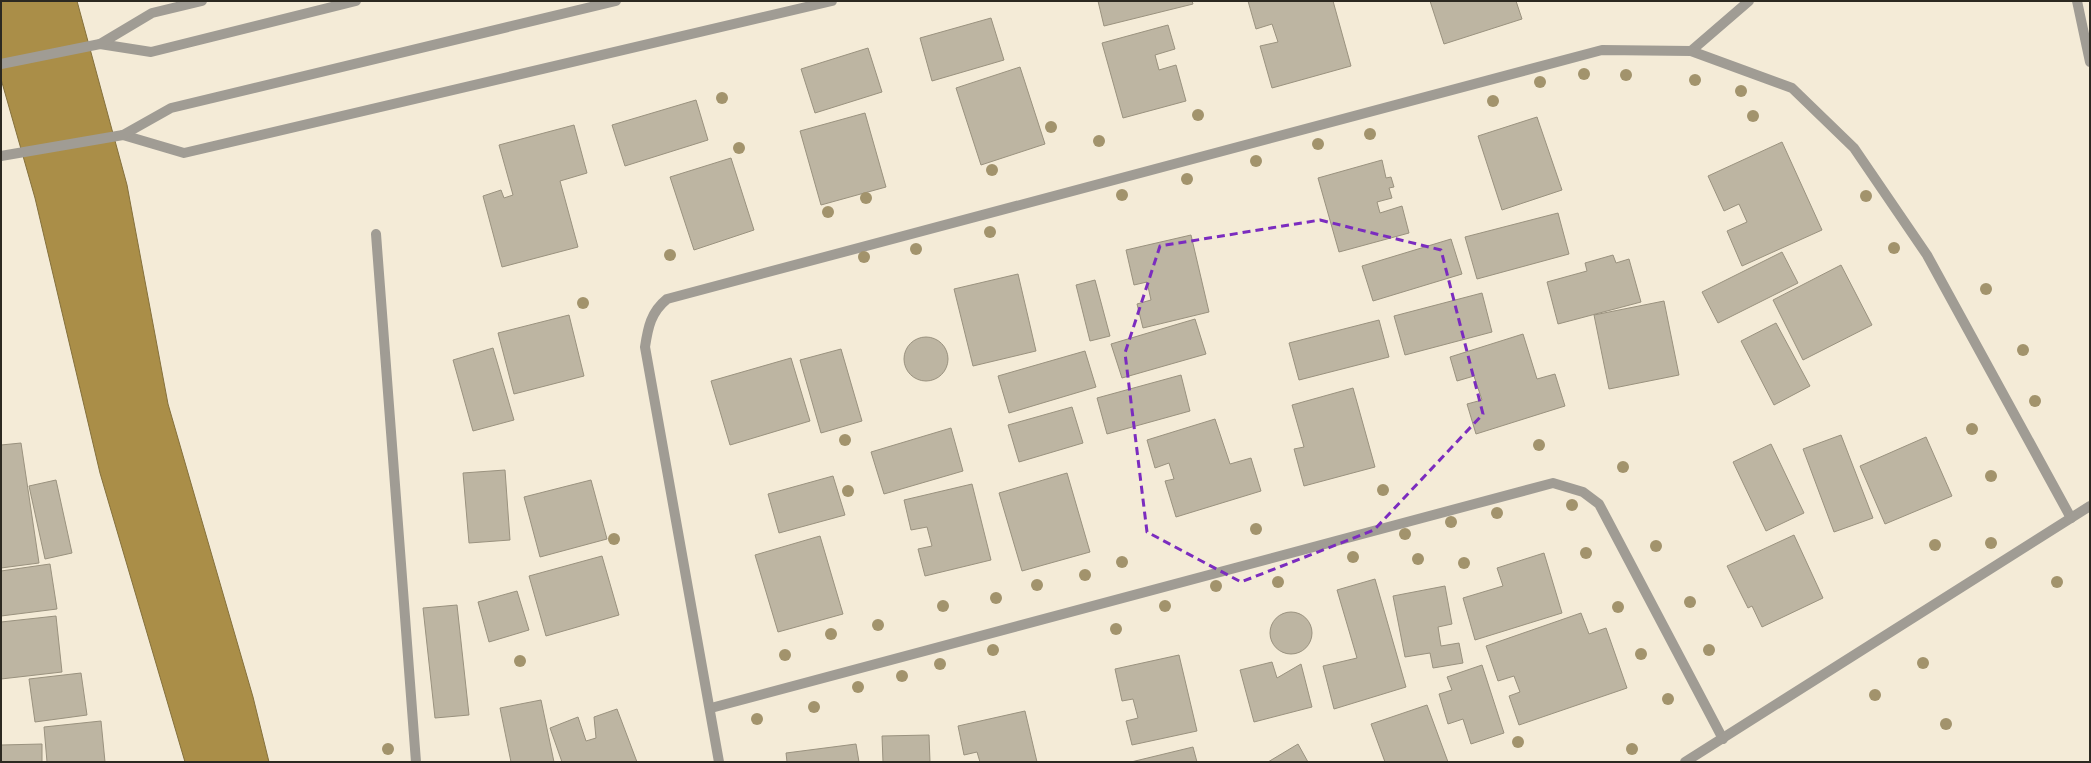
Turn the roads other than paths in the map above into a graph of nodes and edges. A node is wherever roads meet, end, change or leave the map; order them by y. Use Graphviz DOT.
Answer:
graph roads {
  1 [pos="202,1"];
  2 [pos="356,1"];
  3 [pos="616,1"];
  4 [pos="832,1"];
  5 [pos="1750,1"];
  6 [pos="2077,1"];
  7 [pos="100,44"];
  8 [pos="1691,51"];
  9 [pos="2090,62"];
  10 [pos="1,64"];
  11 [pos="122,135"];
  12 [pos="1,156"];
  13 [pos="376,234"];
  14 [pos="2090,506"];
  15 [pos="2072,518"];
  16 [pos="711,708"];
  17 [pos="1723,739"];
  18 [pos="416,762"];
  19 [pos="719,762"];
  20 [pos="1685,762"];
  1 -- 7 [label="street"];
  2 -- 7 [label="street"];
  3 -- 11 [label="street"];
  4 -- 11 [label="street"];
  5 -- 8 [label="street"];
  6 -- 9 [label="street"];
  7 -- 10 [label="street"];
  8 -- 15 [label="street"];
  8 -- 16 [label="street"];
  11 -- 12 [label="street"];
  13 -- 18 [label="street"];
  14 -- 15 [label="street"];
  15 -- 17 [label="street"];
  16 -- 17 [label="street"];
  16 -- 19 [label="street"];
  17 -- 20 [label="street"];
}
